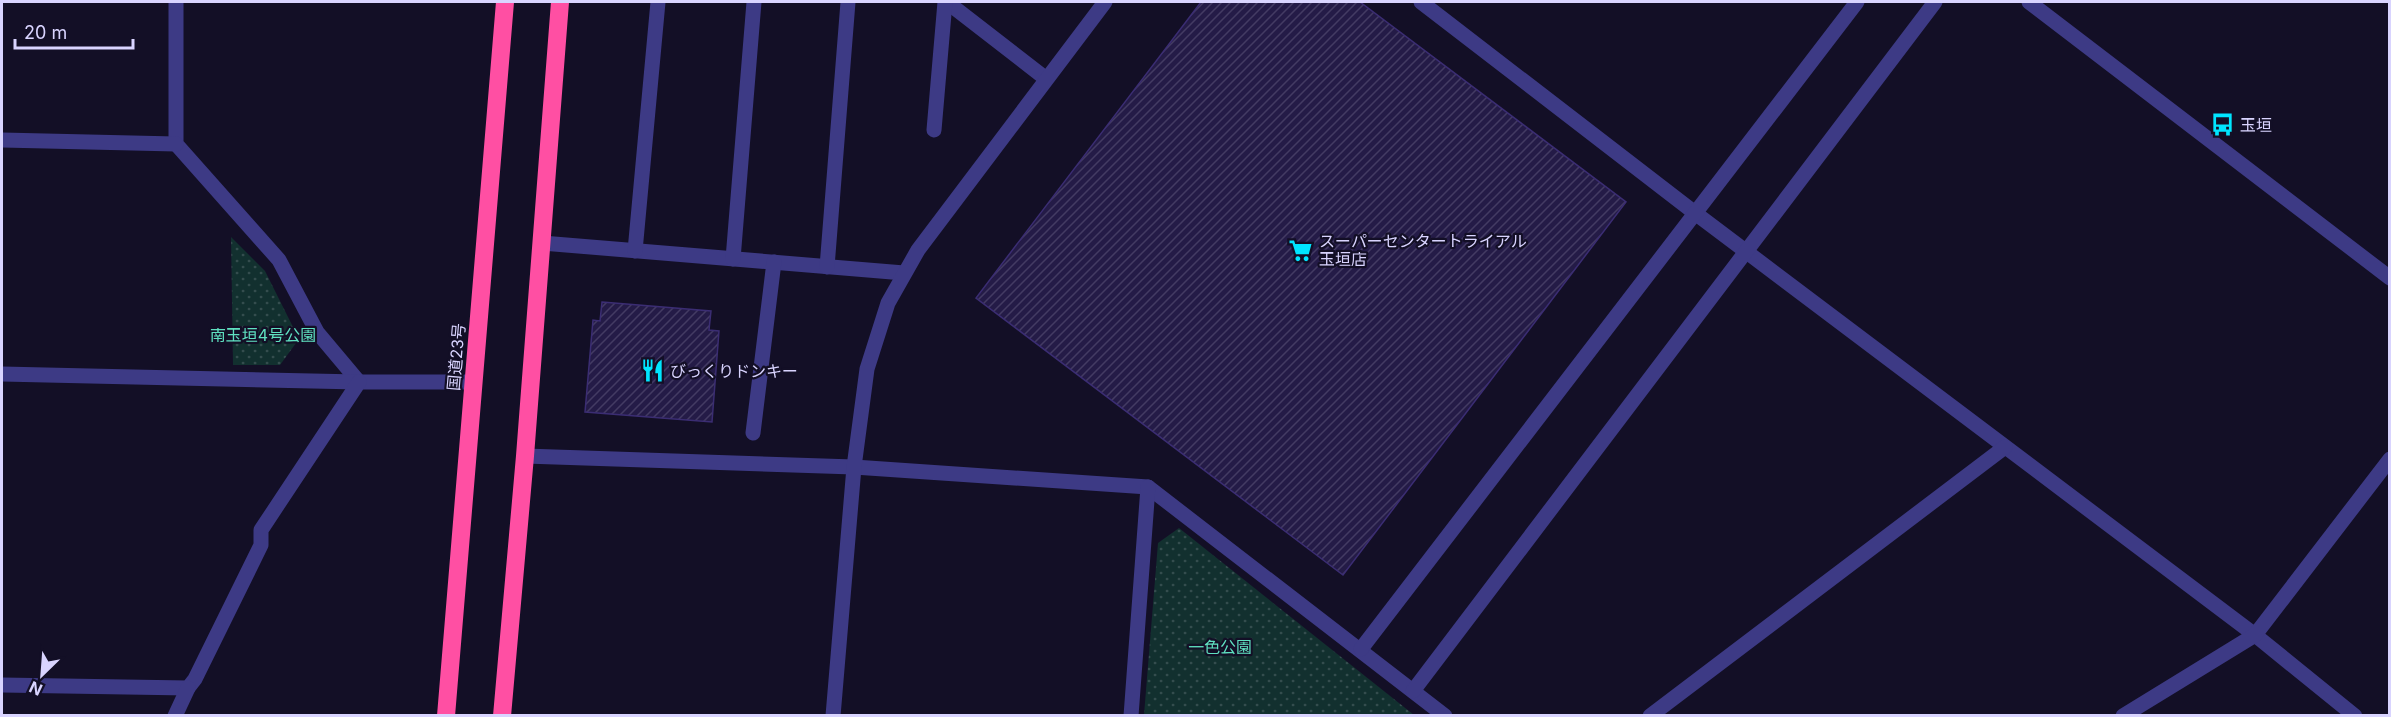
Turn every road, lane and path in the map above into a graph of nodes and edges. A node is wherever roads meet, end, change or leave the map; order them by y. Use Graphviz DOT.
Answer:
graph roads {
  1 [pos="176,2"];
  2 [pos="505,2"];
  3 [pos="560,2"];
  4 [pos="658,2"];
  5 [pos="754,2"];
  6 [pos="848,2"];
  7 [pos="946,2"];
  8 [pos="1105,2"];
  9 [pos="1421,2"];
  10 [pos="1857,2"];
  11 [pos="1935,2"];
  12 [pos="2029,2"];
  13 [pos="1045,78"];
  14 [pos="934,130"];
  15 [pos="2,140"];
  16 [pos="176,144"];
  17 [pos="1695,213"];
  18 [pos="542,243"];
  19 [pos="635,250"];
  20 [pos="1747,252"];
  21 [pos="733,259"];
  22 [pos="774,262"];
  23 [pos="827,267"];
  24 [pos="904,273"];
  25 [pos="2390,278"];
  26 [pos="2,374"];
  27 [pos="359,382"];
  28 [pos="474,382"];
  29 [pos="753,433"];
  30 [pos="2005,447"];
  31 [pos="525,456"];
  32 [pos="2390,459"];
  33 [pos="854,467"];
  34 [pos="1148,488"];
  35 [pos="2255,635"];
  36 [pos="1361,649"];
  37 [pos="2,685"];
  38 [pos="188,688"];
  39 [pos="1413,691"];
  40 [pos="175,716"];
  41 [pos="446,716"];
  42 [pos="502,716"];
  43 [pos="833,716"];
  44 [pos="1131,716"];
  45 [pos="1445,716"];
  46 [pos="1650,716"];
  47 [pos="2123,716"];
  48 [pos="2355,716"];
  1 -- 16 [label="street"];
  2 -- 28 [label="highway, 国道23号"];
  3 -- 18 [label="highway"];
  4 -- 19 [label="street"];
  5 -- 21 [label="street"];
  6 -- 23 [label="street"];
  7 -- 13 [label="street"];
  7 -- 14 [label="street"];
  8 -- 13 [label="street"];
  9 -- 17 [label="street"];
  10 -- 17 [label="street"];
  11 -- 20 [label="street"];
  12 -- 25 [label="street"];
  13 -- 24 [label="street"];
  15 -- 16 [label="street"];
  16 -- 27 [label="street"];
  17 -- 20 [label="street"];
  17 -- 36 [label="street"];
  18 -- 19 [label="street"];
  18 -- 31 [label="highway"];
  19 -- 21 [label="street"];
  20 -- 30 [label="street"];
  20 -- 39 [label="street"];
  21 -- 22 [label="street"];
  22 -- 23 [label="street"];
  22 -- 29 [label="street"];
  23 -- 24 [label="street"];
  24 -- 33 [label="street"];
  26 -- 27 [label="street"];
  27 -- 28 [label="street"];
  27 -- 38 [label="street"];
  28 -- 41 [label="highway, 国道23号"];
  30 -- 35 [label="street"];
  30 -- 46 [label="street"];
  31 -- 33 [label="street"];
  31 -- 42 [label="highway"];
  32 -- 35 [label="street"];
  33 -- 34 [label="street"];
  33 -- 43 [label="street"];
  34 -- 36 [label="street"];
  34 -- 44 [label="street"];
  35 -- 47 [label="street"];
  35 -- 48 [label="street"];
  36 -- 39 [label="street"];
  37 -- 38 [label="street"];
  38 -- 40 [label="street"];
  39 -- 45 [label="street"];
}
